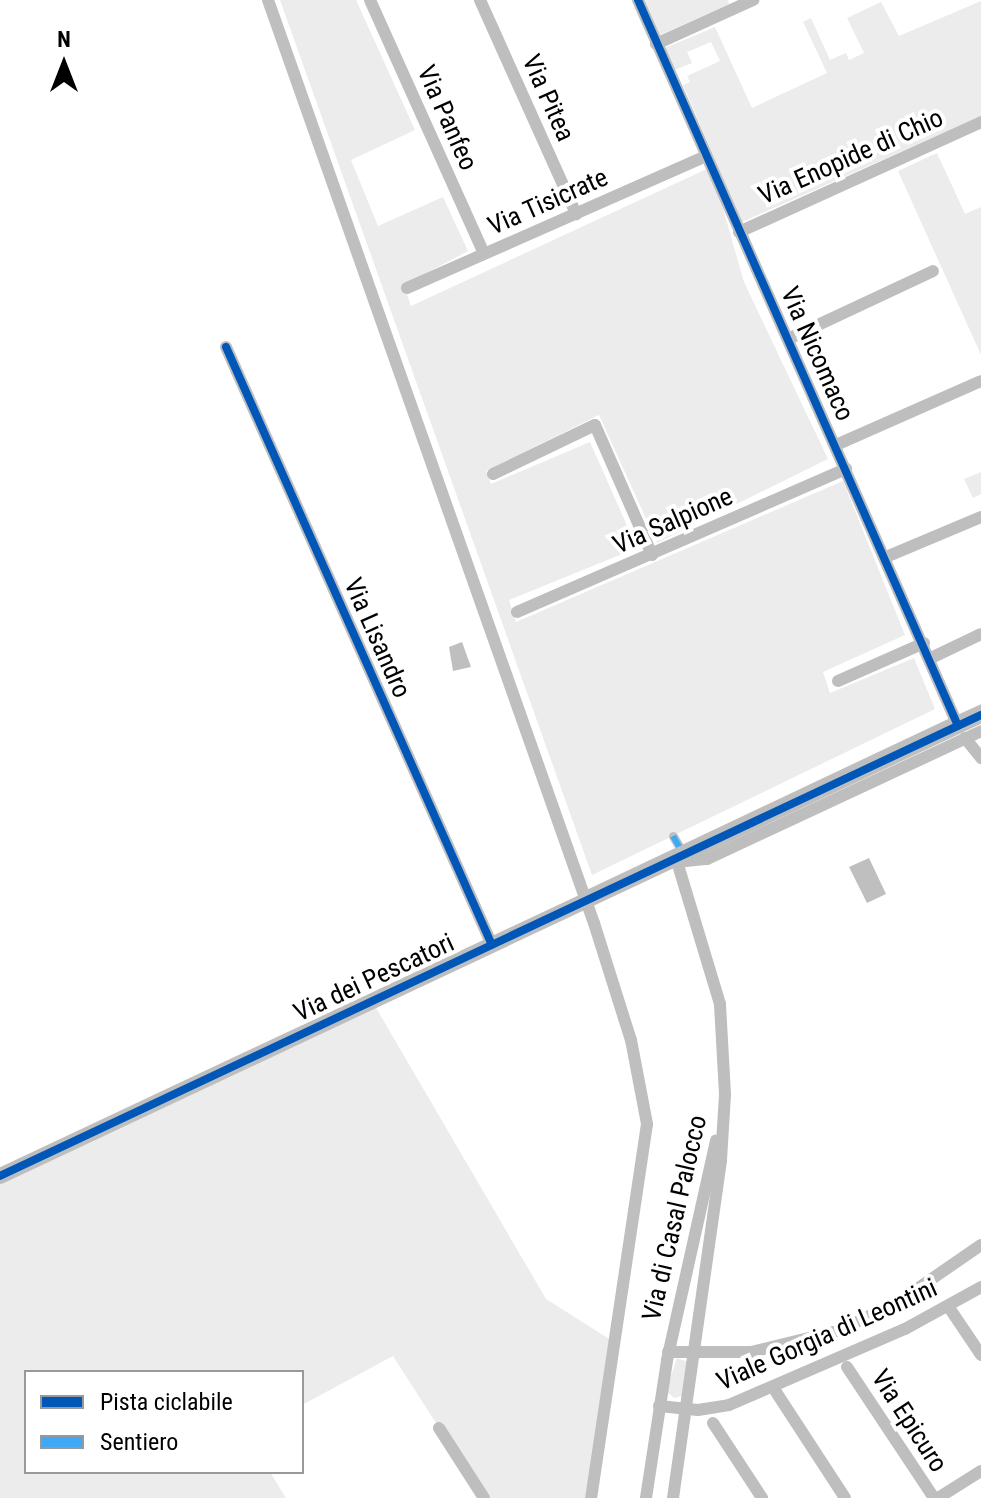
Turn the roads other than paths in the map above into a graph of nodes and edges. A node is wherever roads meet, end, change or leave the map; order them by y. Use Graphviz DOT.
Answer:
graph roads {
  1 [pos="370,0"];
  2 [pos="480,0"];
  3 [pos="638,0"];
  4 [pos="753,0"];
  5 [pos="656,44"];
  6 [pos="981,122"];
  7 [pos="706,156"];
  8 [pos="576,214"];
  9 [pos="739,232"];
  10 [pos="484,254"];
  11 [pos="933,271"];
  12 [pos="407,288"];
  13 [pos="788,339"];
  14 [pos="226,347"];
  15 [pos="981,381"];
  16 [pos="836,445"];
  17 [pos="846,469"];
  18 [pos="493,474"];
  19 [pos="981,517"];
  20 [pos="652,555"];
  21 [pos="886,557"];
  22 [pos="517,612"];
  23 [pos="981,634"];
  24 [pos="924,643"];
  25 [pos="931,658"];
  26 [pos="838,681"];
  27 [pos="981,715"];
  28 [pos="958,724"];
  29 [pos="981,731"];
  30 [pos="981,758"];
  31 [pos="674,838"];
  32 [pos="681,856"];
  33 [pos="492,945"];
  34 [pos="725,1094"];
  35 [pos="0,1176"];
  36 [pos="981,1246"];
  37 [pos="981,1287"];
  38 [pos="948,1306"];
  39 [pos="888,1308"];
  40 [pos="905,1329"];
  41 [pos="980,1351"];
  42 [pos="668,1352"];
  43 [pos="695,1354"];
  44 [pos="847,1367"];
  45 [pos="776,1392"];
  46 [pos="659,1406"];
  47 [pos="687,1409"];
  48 [pos="713,1423"];
  49 [pos="439,1428"];
  50 [pos="981,1471"];
  51 [pos="484,1498"];
  52 [pos="646,1498"];
  53 [pos="673,1498"];
  54 [pos="762,1498"];
  55 [pos="845,1498"];
  56 [pos="936,1498"];
  1 -- 10 [label="street, Via Panfeo"];
  2 -- 8 [label="street, Via Pitea"];
  3 -- 5 [label="street, Via Nicomaco"];
  4 -- 5 [label="street"];
  5 -- 7 [label="street, Via Nicomaco"];
  6 -- 9 [label="street, Via Enopide di Chio"];
  7 -- 8 [label="street, Via Tisicrate"];
  7 -- 9 [label="street, Via Nicomaco"];
  8 -- 10 [label="street, Via Tisicrate"];
  9 -- 13 [label="street, Via Nicomaco"];
  10 -- 12 [label="street, Via Tisicrate"];
  11 -- 13 [label="street"];
  13 -- 16 [label="street, Via Nicomaco"];
  14 -- 33 [label="street, Via Lisandro"];
  15 -- 16 [label="street"];
  16 -- 17 [label="street, Via Nicomaco"];
  17 -- 20 [label="street, Via Salpione"];
  17 -- 21 [label="street, Via Nicomaco"];
  18 -- 20 [label="street"];
  19 -- 21 [label="street"];
  20 -- 22 [label="street, Via Salpione"];
  21 -- 24 [label="street, Via Nicomaco"];
  23 -- 25 [label="street"];
  24 -- 25 [label="street, Via Nicomaco"];
  24 -- 26 [label="street"];
  25 -- 28 [label="street, Via Nicomaco"];
  27 -- 28 [label="street, Via dei Pescatori"];
  28 -- 29 [label="street, Via dei Pescatori"];
  28 -- 30 [label="street, Via Nicomaco"];
  28 -- 32 [label="street, Via dei Pescatori"];
  31 -- 32 [label="street"];
  32 -- 33 [label="street, Via dei Pescatori"];
  32 -- 34 [label="street, Via di Casal Palocco"];
  33 -- 35 [label="street, Via dei Pescatori"];
  34 -- 42 [label="street, Via di Casal Palocco"];
  34 -- 43 [label="street, Via di Casal Palocco"];
  36 -- 39 [label="street, Viale Gorgia di Leontini"];
  37 -- 38 [label="street, Viale Gorgia di Leontini"];
  38 -- 40 [label="street, Viale Gorgia di Leontini"];
  38 -- 41 [label="street"];
  39 -- 40 [label="street"];
  39 -- 43 [label="street, Viale Gorgia di Leontini"];
  40 -- 47 [label="street, Viale Gorgia di Leontini"];
  42 -- 43 [label="street, Via di Casal Palocco"];
  42 -- 46 [label="street, Via di Casal Palocco"];
  43 -- 47 [label="street, Via di Casal Palocco"];
  44 -- 56 [label="street, Via Epicuro"];
  45 -- 55 [label="street"];
  46 -- 47 [label="street"];
  46 -- 52 [label="street, Via di Casal Palocco"];
  47 -- 53 [label="street, Via di Casal Palocco"];
  48 -- 54 [label="street"];
  49 -- 51 [label="street"];
  50 -- 56 [label="street"];
}
